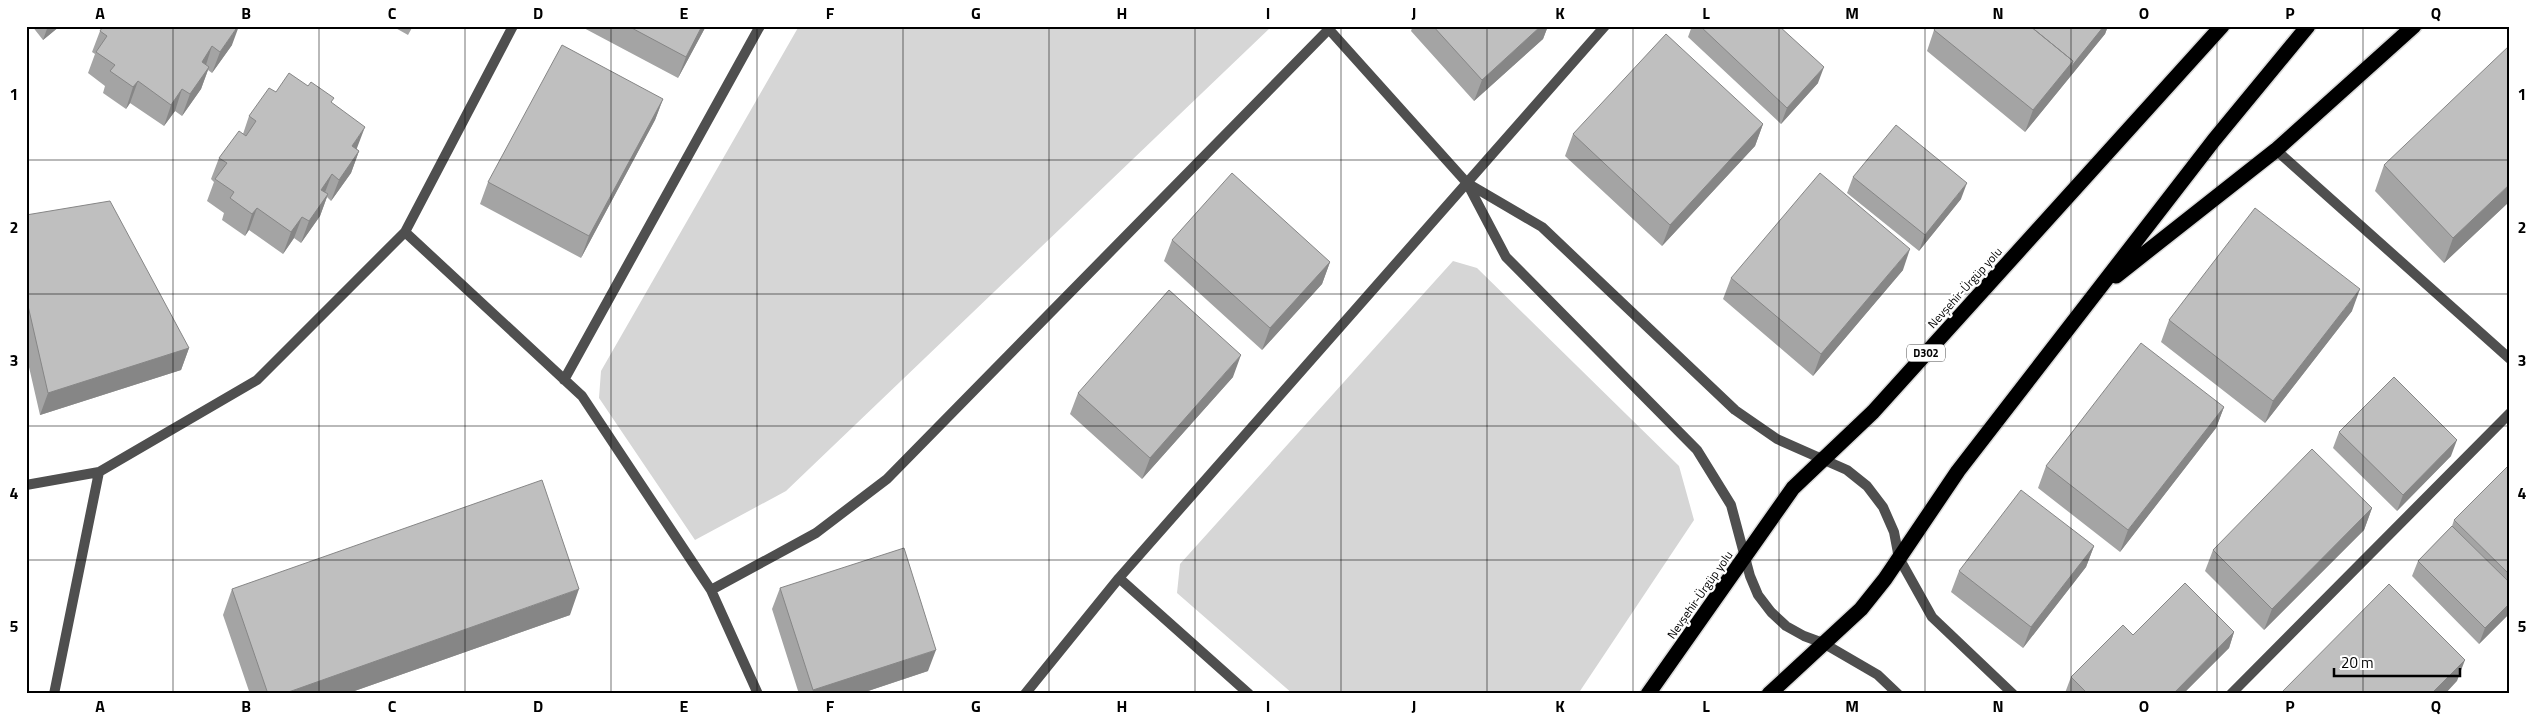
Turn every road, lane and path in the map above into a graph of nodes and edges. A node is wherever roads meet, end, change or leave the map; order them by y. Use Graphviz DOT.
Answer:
graph roads {
  1 [pos="513,26"];
  2 [pos="760,26"];
  3 [pos="1604,26"];
  4 [pos="2222,26"];
  5 [pos="2308,26"];
  6 [pos="2414,26"];
  7 [pos="1328,28"];
  8 [pos="2276,150"];
  9 [pos="1467,183"];
  10 [pos="405,232"];
  11 [pos="2097,291"];
  12 [pos="2510,360"];
  13 [pos="564,380"];
  14 [pos="2510,414"];
  15 [pos="1823,458"];
  16 [pos="99,472"];
  17 [pos="26,485"];
  18 [pos="1746,557"];
  19 [pos="1899,558"];
  20 [pos="1119,578"];
  21 [pos="711,590"];
  22 [pos="1823,643"];
  23 [pos="54,694"];
  24 [pos="758,694"];
  25 [pos="1024,694"];
  26 [pos="1249,694"];
  27 [pos="1648,694"];
  28 [pos="1769,694"];
  29 [pos="1898,694"];
  30 [pos="2013,694"];
  31 [pos="2231,694"];
  1 -- 10 [label="street"];
  2 -- 13 [label="street"];
  3 -- 9 [label="street"];
  4 -- 15 [label="highway, Nevşehir-Ürgüp yolu / D302"];
  5 -- 11 [label="highway"];
  6 -- 8 [label="highway"];
  7 -- 9 [label="street"];
  7 -- 21 [label="street"];
  8 -- 11 [label="highway"];
  8 -- 12 [label="street"];
  9 -- 15 [label="street"];
  9 -- 18 [label="street"];
  9 -- 20 [label="street"];
  10 -- 13 [label="street"];
  10 -- 16 [label="street"];
  11 -- 19 [label="highway"];
  13 -- 21 [label="street"];
  14 -- 31 [label="street"];
  15 -- 18 [label="highway, Nevşehir-Ürgüp yolu / D302"];
  15 -- 19 [label="street"];
  16 -- 17 [label="street"];
  16 -- 23 [label="street"];
  18 -- 22 [label="street"];
  18 -- 27 [label="highway, Nevşehir-Ürgüp yolu / D302"];
  19 -- 22 [label="highway"];
  19 -- 30 [label="street"];
  20 -- 25 [label="street"];
  20 -- 26 [label="street"];
  21 -- 24 [label="street"];
  22 -- 28 [label="highway"];
  22 -- 29 [label="street"];
}
